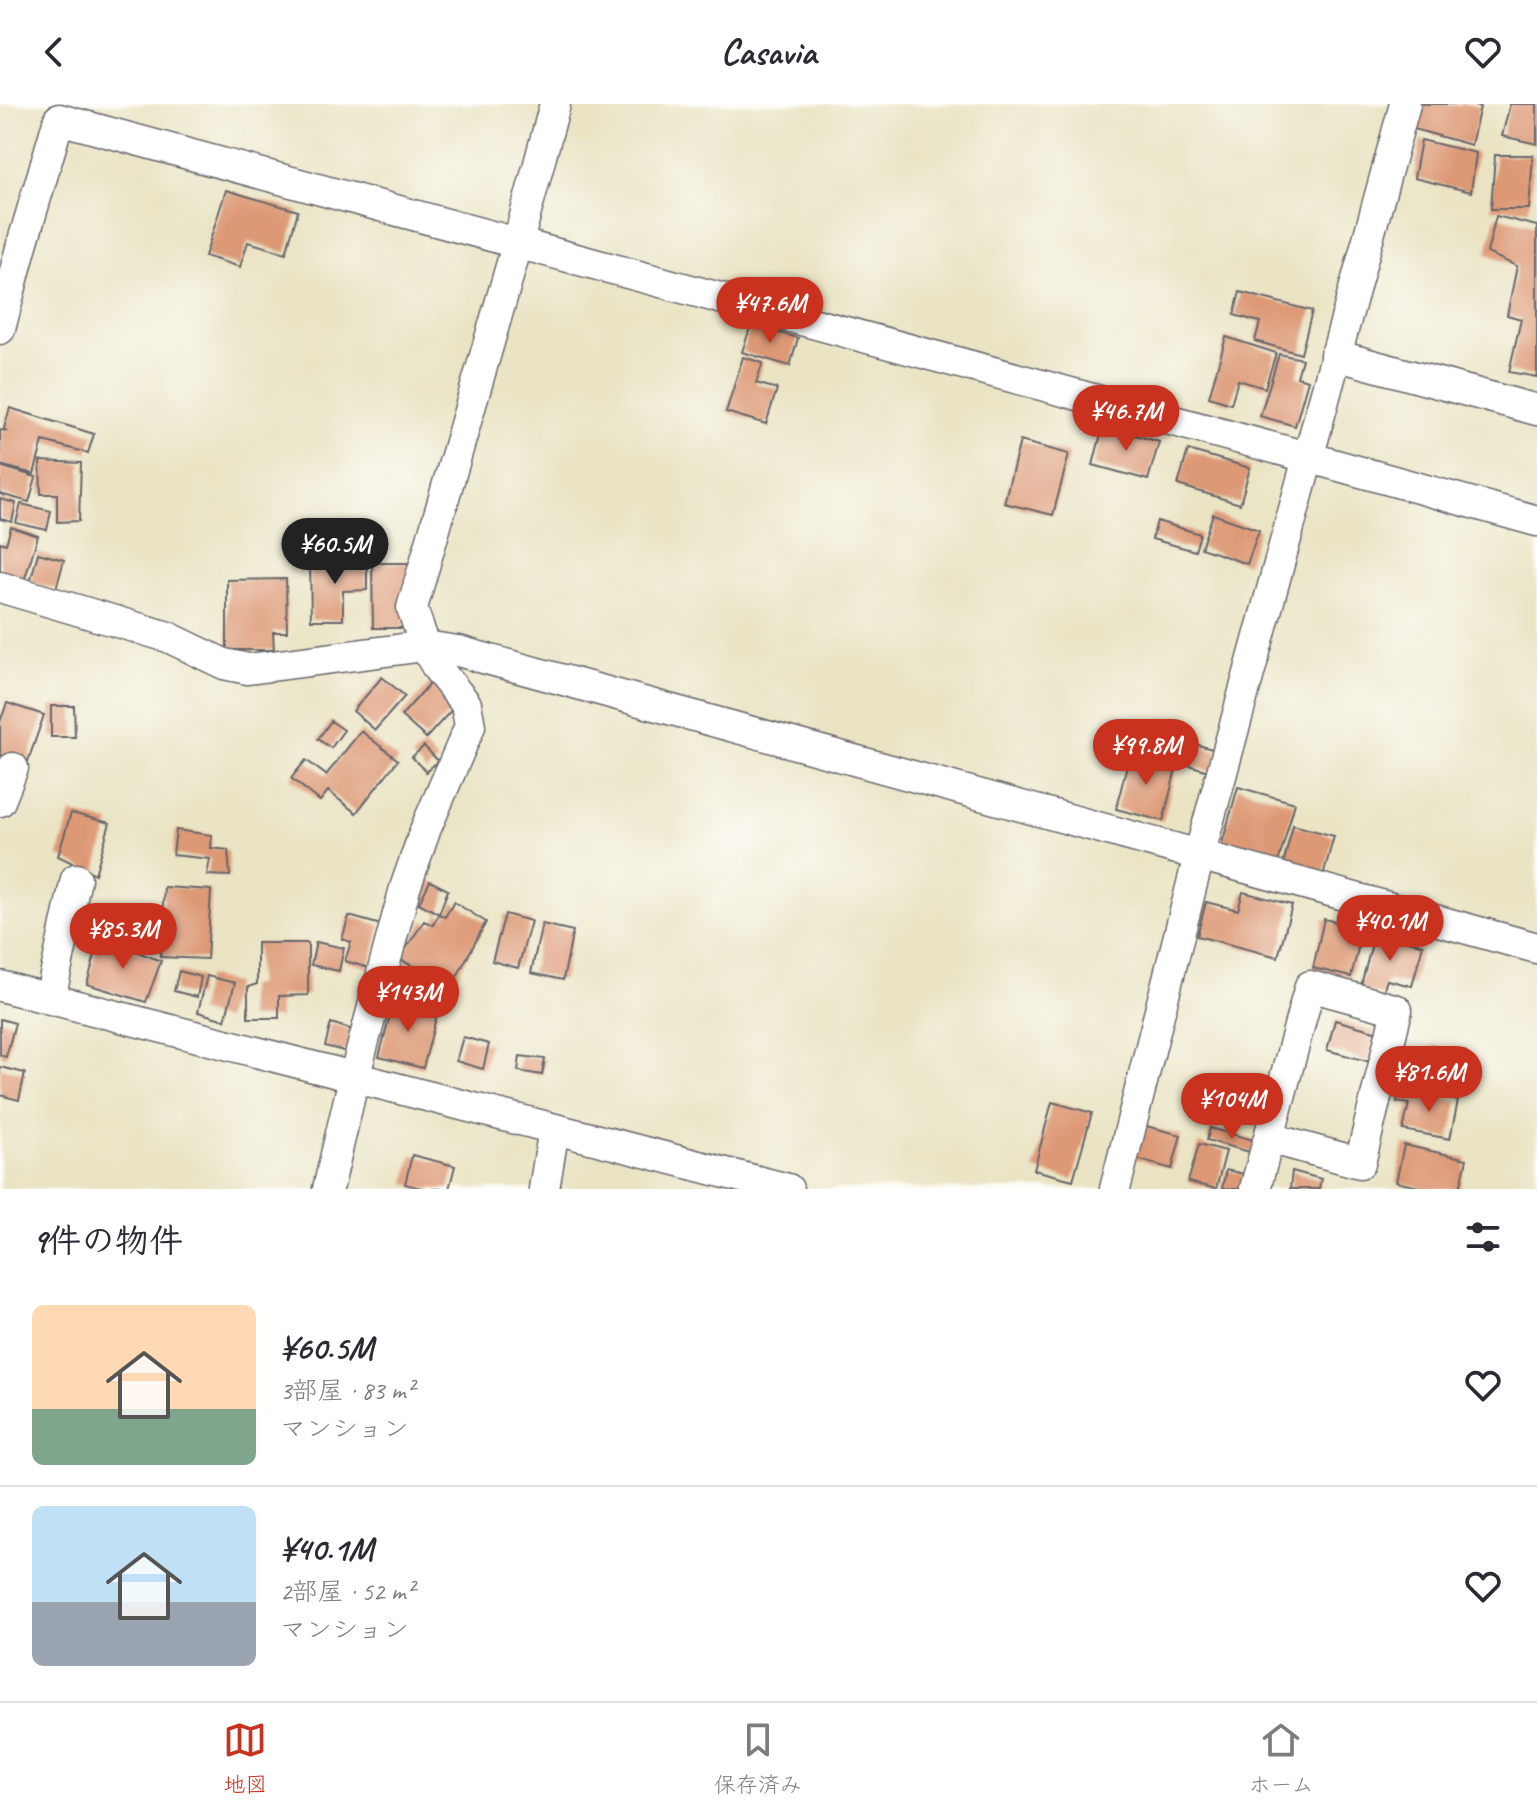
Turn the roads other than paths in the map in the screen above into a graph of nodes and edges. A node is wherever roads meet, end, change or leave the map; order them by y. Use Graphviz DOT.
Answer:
graph roads {
  1 [pos="555,104"];
  2 [pos="1405,104"];
  3 [pos="61,112"];
  4 [pos="518,242"];
  5 [pos="11,245"];
  6 [pos="0,329"];
  7 [pos="1335,355"];
  8 [pos="1537,410"];
  9 [pos="1307,457"];
  10 [pos="1537,521"];
  11 [pos="0,587"];
  12 [pos="425,646"];
  13 [pos="13,768"];
  14 [pos="0,801"];
  15 [pos="1199,856"];
  16 [pos="76,879"];
  17 [pos="1537,948"];
  18 [pos="0,986"];
  19 [pos="50,999"];
  20 [pos="354,1078"];
  21 [pos="554,1129"];
  22 [pos="1269,1138"];
  23 [pos="328,1189"];
  24 [pos="544,1189"];
  25 [pos="788,1189"];
  26 [pos="1115,1189"];
  27 [pos="1255,1189"];
  1 -- 4 [label="street"];
  2 -- 7 [label="street"];
  3 -- 4 [label="street"];
  3 -- 5 [label="street"];
  4 -- 9 [label="street"];
  4 -- 12 [label="street"];
  5 -- 6 [label="street"];
  7 -- 8 [label="street"];
  7 -- 9 [label="street"];
  9 -- 10 [label="street"];
  9 -- 15 [label="street"];
  11 -- 12 [label="street"];
  12 -- 15 [label="street"];
  12 -- 20 [label="street"];
  13 -- 14 [label="street"];
  15 -- 17 [label="street"];
  15 -- 26 [label="street"];
  16 -- 19 [label="street"];
  18 -- 19 [label="street"];
  19 -- 20 [label="street"];
  20 -- 21 [label="street"];
  20 -- 23 [label="street"];
  21 -- 24 [label="street"];
  21 -- 25 [label="street"];
  22 -- 22 [label="street"];
  22 -- 27 [label="street"];
}
